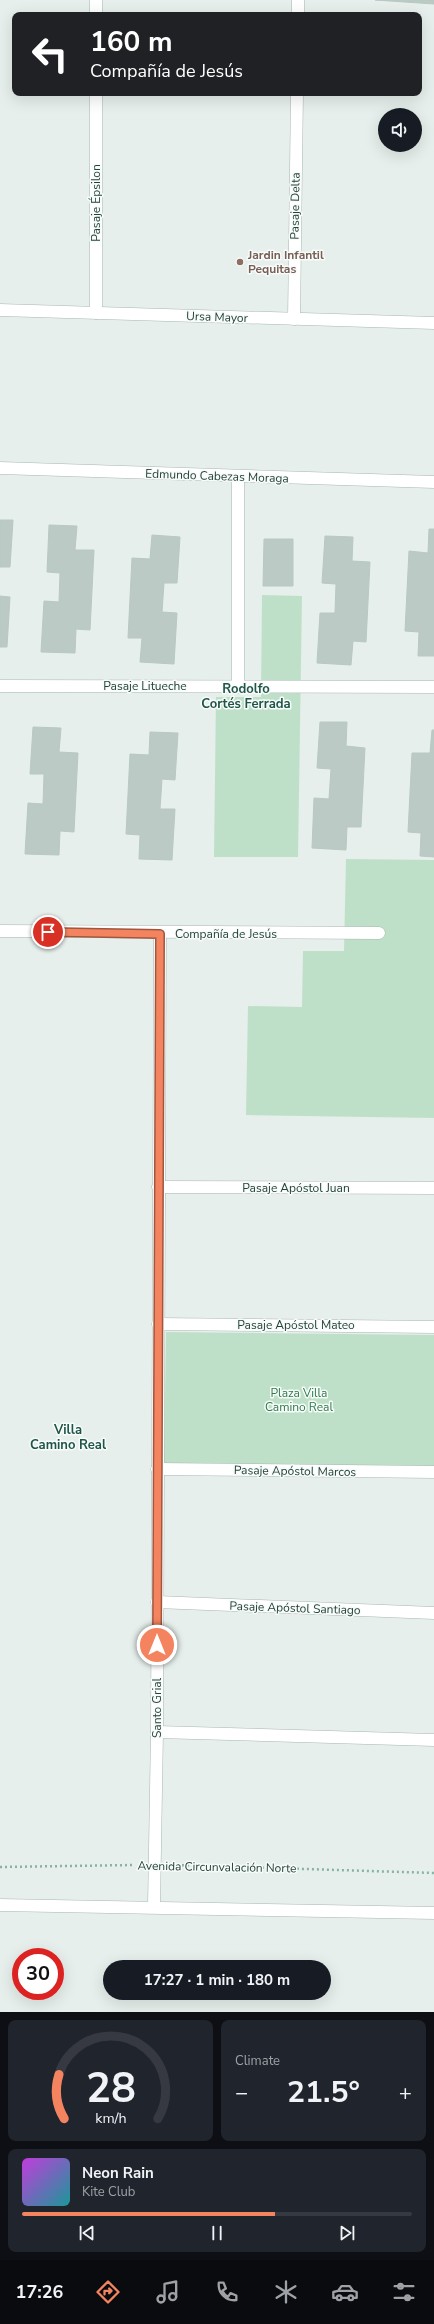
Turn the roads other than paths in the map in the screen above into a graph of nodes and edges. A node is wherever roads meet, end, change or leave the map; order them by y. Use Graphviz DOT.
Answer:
graph roads {
  1 [pos="96,0"];
  2 [pos="298,0"];
  3 [pos="96,12"];
  4 [pos="298,12"];
  5 [pos="96,96"];
  6 [pos="297,96"];
  7 [pos="0,310"];
  8 [pos="96,313"];
  9 [pos="294,319"];
  10 [pos="434,323"];
  11 [pos="0,468"];
  12 [pos="238,477"];
  13 [pos="434,482"];
  14 [pos="0,686"];
  15 [pos="238,687"];
  16 [pos="434,687"];
  17 [pos="0,931"];
  18 [pos="379,933"];
  19 [pos="160,934"];
  20 [pos="158,1187"];
  21 [pos="434,1188"];
  22 [pos="158,1324"];
  23 [pos="434,1327"];
  24 [pos="157,1469"];
  25 [pos="434,1472"];
  26 [pos="157,1602"];
  27 [pos="434,1613"];
  28 [pos="157,1732"];
  29 [pos="434,1740"];
  30 [pos="0,1905"];
  31 [pos="154,1906"];
  32 [pos="434,1913"];
  1 -- 3 [label="street"];
  2 -- 4 [label="street"];
  5 -- 8 [label="street, Pasaje Épsilon"];
  6 -- 9 [label="street, Pasaje Delta"];
  7 -- 8 [label="street, Ursa Mayor"];
  8 -- 9 [label="street, Ursa Mayor"];
  9 -- 10 [label="street, Ursa Mayor"];
  11 -- 12 [label="street, Edmundo Cabezas Moraga"];
  12 -- 13 [label="street, Edmundo Cabezas Moraga"];
  12 -- 15 [label="street"];
  14 -- 15 [label="street, Pasaje Litueche"];
  15 -- 16 [label="street, Pasaje Litueche"];
  17 -- 19 [label="street, Compañía de Jesús"];
  18 -- 19 [label="street, Compañía de Jesús"];
  19 -- 20 [label="street, Santo Grial"];
  20 -- 21 [label="street, Pasaje Apóstol Juan"];
  20 -- 22 [label="street, Santo Grial"];
  22 -- 23 [label="street, Pasaje Apóstol Mateo"];
  22 -- 24 [label="street, Santo Grial"];
  24 -- 25 [label="street, Pasaje Apóstol Marcos"];
  24 -- 26 [label="street, Santo Grial"];
  26 -- 27 [label="street, Pasaje Apóstol Santiago"];
  26 -- 28 [label="street, Santo Grial"];
  28 -- 29 [label="street"];
  28 -- 31 [label="street, Santo Grial"];
  30 -- 31 [label="street"];
  31 -- 32 [label="street"];
}
